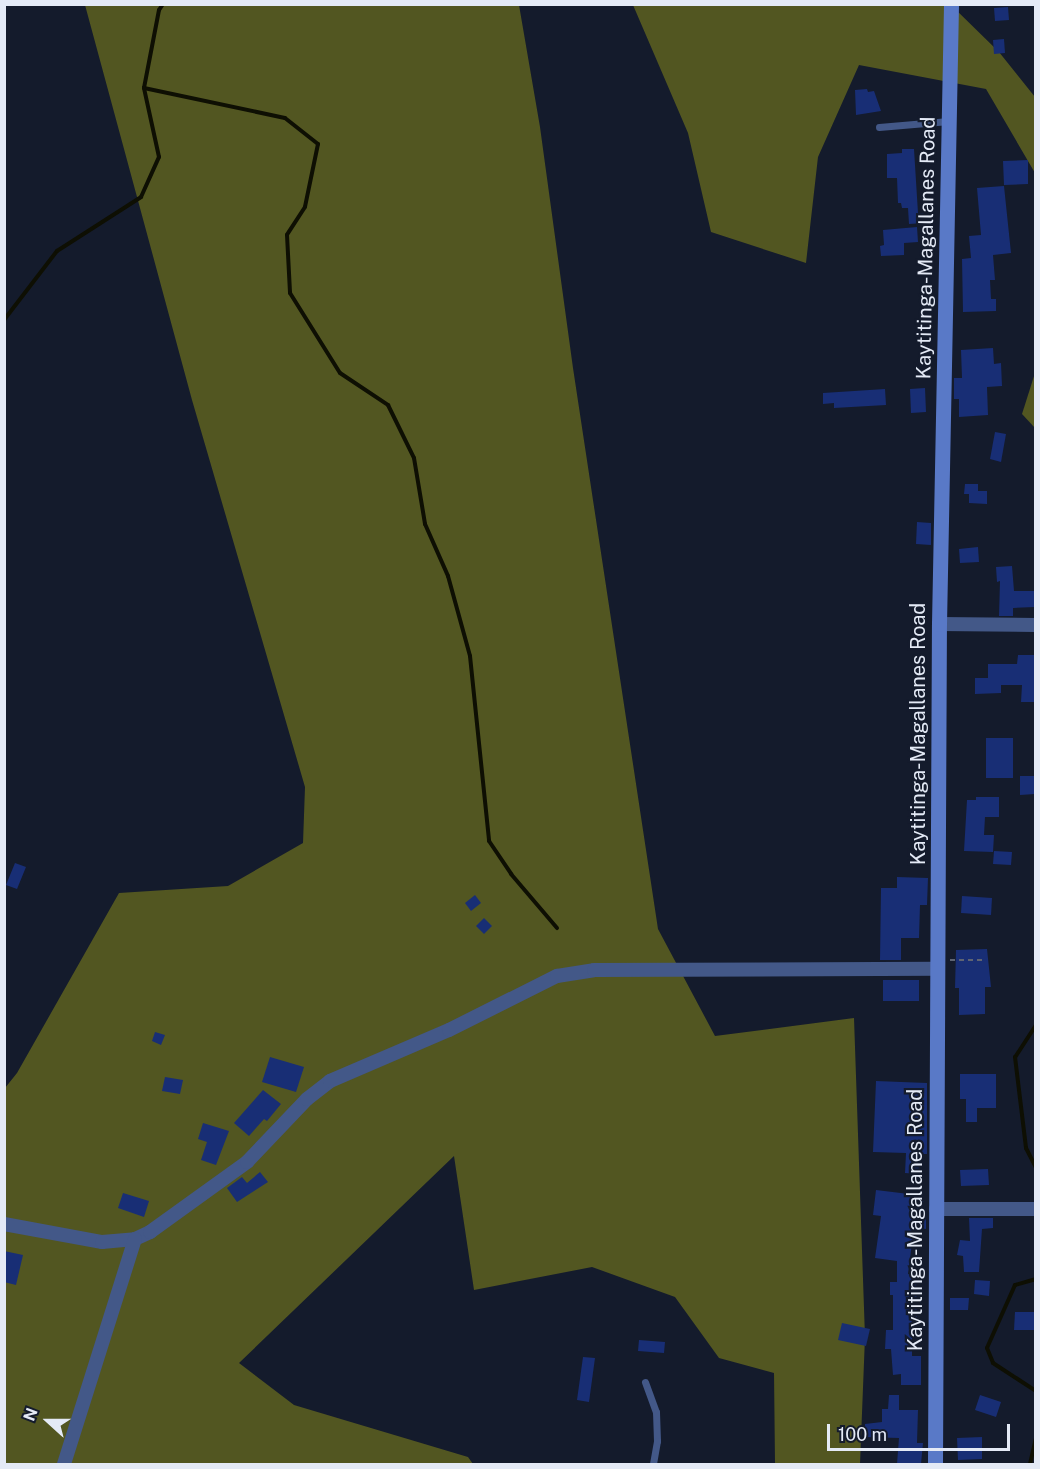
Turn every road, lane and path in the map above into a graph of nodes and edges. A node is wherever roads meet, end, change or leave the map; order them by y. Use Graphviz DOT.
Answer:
graph roads {
  1 [pos="951,4"];
  2 [pos="949,121"];
  3 [pos="879,127"];
  4 [pos="939,624"];
  5 [pos="1035,625"];
  6 [pos="986,960"];
  7 [pos="938,965"];
  8 [pos="936,1209"];
  9 [pos="1035,1209"];
  10 [pos="4,1224"];
  11 [pos="135,1239"];
  12 [pos="645,1382"];
  13 [pos="64,1464"];
  14 [pos="653,1464"];
  15 [pos="935,1464"];
  1 -- 2 [label="main road, Kaytitinga-Magallanes Road"];
  2 -- 3 [label="lane"];
  2 -- 4 [label="main road, Kaytitinga-Magallanes Road"];
  4 -- 5 [label="street"];
  4 -- 7 [label="main road, Kaytitinga-Magallanes Road"];
  6 -- 7 [label="path"];
  7 -- 8 [label="main road, Kaytitinga-Magallanes Road"];
  7 -- 11 [label="street"];
  8 -- 9 [label="street"];
  8 -- 15 [label="main road, Kaytitinga-Magallanes Road"];
  10 -- 11 [label="street"];
  11 -- 13 [label="street"];
  12 -- 14 [label="lane"];
}
